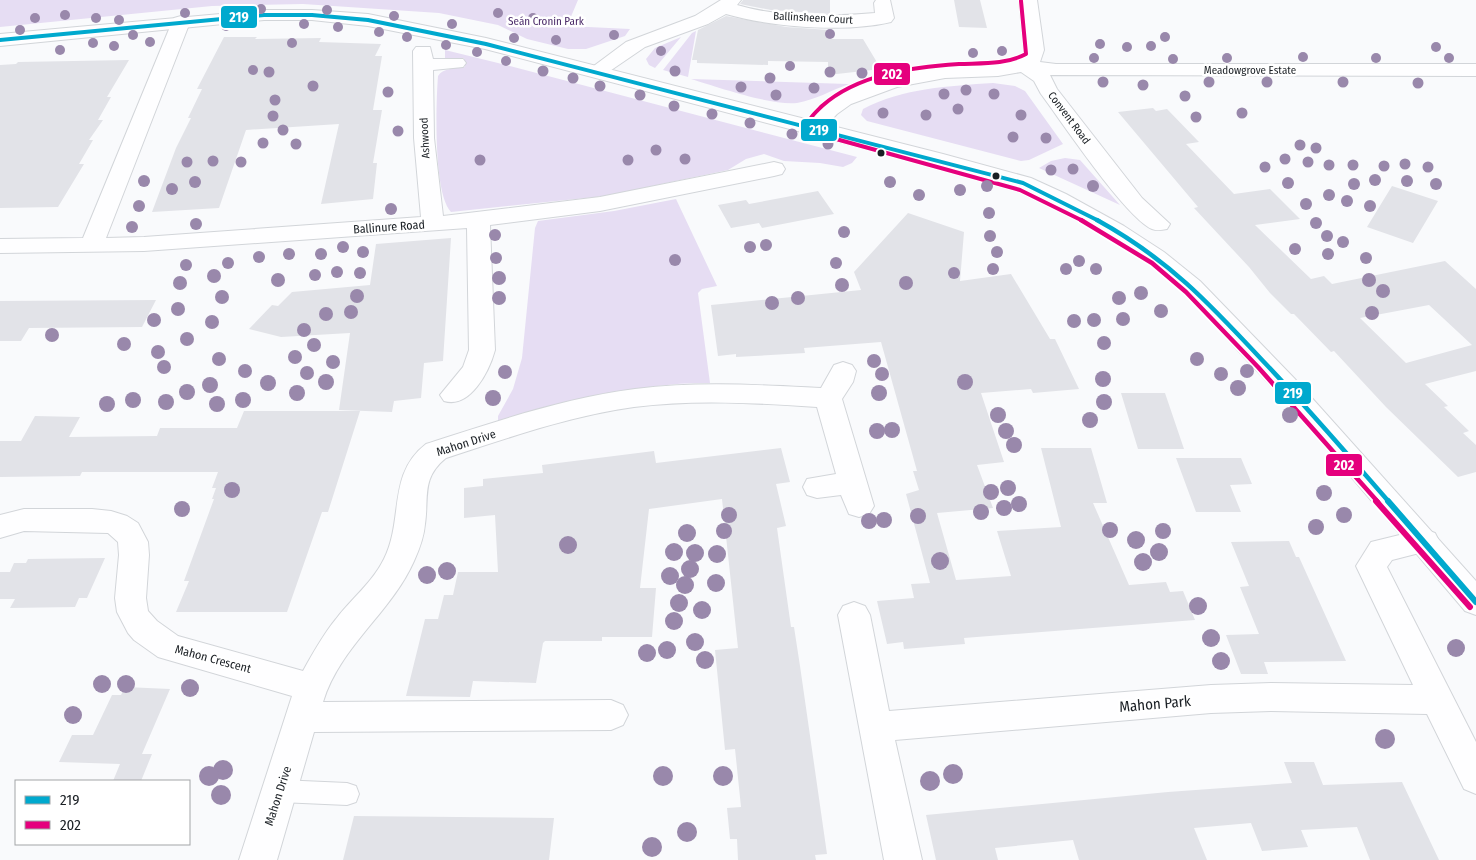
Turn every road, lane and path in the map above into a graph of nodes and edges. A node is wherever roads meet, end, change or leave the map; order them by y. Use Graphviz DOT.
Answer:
graph roads {
  1 [pos="1028,0"];
  2 [pos="883,3"];
  3 [pos="729,4"];
  4 [pos="181,22"];
  5 [pos="0,40"];
  6 [pos="456,63"];
  7 [pos="1025,65"];
  8 [pos="1476,70"];
  9 [pos="597,71"];
  10 [pos="814,127"];
  11 [pos="774,169"];
  12 [pos="478,220"];
  13 [pos="433,224"];
  14 [pos="1159,224"];
  15 [pos="0,246"];
  16 [pos="91,246"];
  17 [pos="843,371"];
  18 [pos="452,395"];
  19 [pos="828,398"];
  20 [pos="817,487"];
  21 [pos="0,526"];
  22 [pos="1424,541"];
  23 [pos="1476,602"];
  24 [pos="854,615"];
  25 [pos="1437,700"];
  26 [pos="307,702"];
  27 [pos="611,716"];
  28 [pos="875,727"];
  29 [pos="1476,778"];
  30 [pos="280,791"];
  31 [pos="346,794"];
  32 [pos="258,860"];
  33 [pos="903,860"];
  1 -- 7 [label="street"];
  2 -- 3 [label="street, Ballinsheen Court"];
  3 -- 9 [label="street, Ballinsheen Court"];
  4 -- 5 [label="street"];
  4 -- 9 [label="street"];
  4 -- 16 [label="street"];
  6 -- 13 [label="street, Ashwood"];
  7 -- 8 [label="street, Meadowgrove Estate"];
  7 -- 10 [label="street"];
  7 -- 14 [label="street, Convent Road"];
  9 -- 10 [label="street"];
  10 -- 22 [label="street"];
  11 -- 12 [label="street, Ballinure Road"];
  12 -- 13 [label="street, Ballinure Road"];
  12 -- 18 [label="street"];
  13 -- 16 [label="street, Ballinure Road"];
  15 -- 16 [label="street, Ballinure Road"];
  17 -- 19 [label="street"];
  19 -- 20 [label="street"];
  19 -- 26 [label="street, Mahon Drive"];
  21 -- 26 [label="street, Mahon Crescent"];
  22 -- 23 [label="street"];
  22 -- 25 [label="street"];
  24 -- 28 [label="street"];
  25 -- 28 [label="street, Mahon Park"];
  25 -- 29 [label="street"];
  26 -- 27 [label="street, Mahon Crescent"];
  26 -- 30 [label="street, Mahon Drive"];
  28 -- 33 [label="street"];
  30 -- 31 [label="lane"];
  30 -- 32 [label="street, Mahon Drive"];
}
